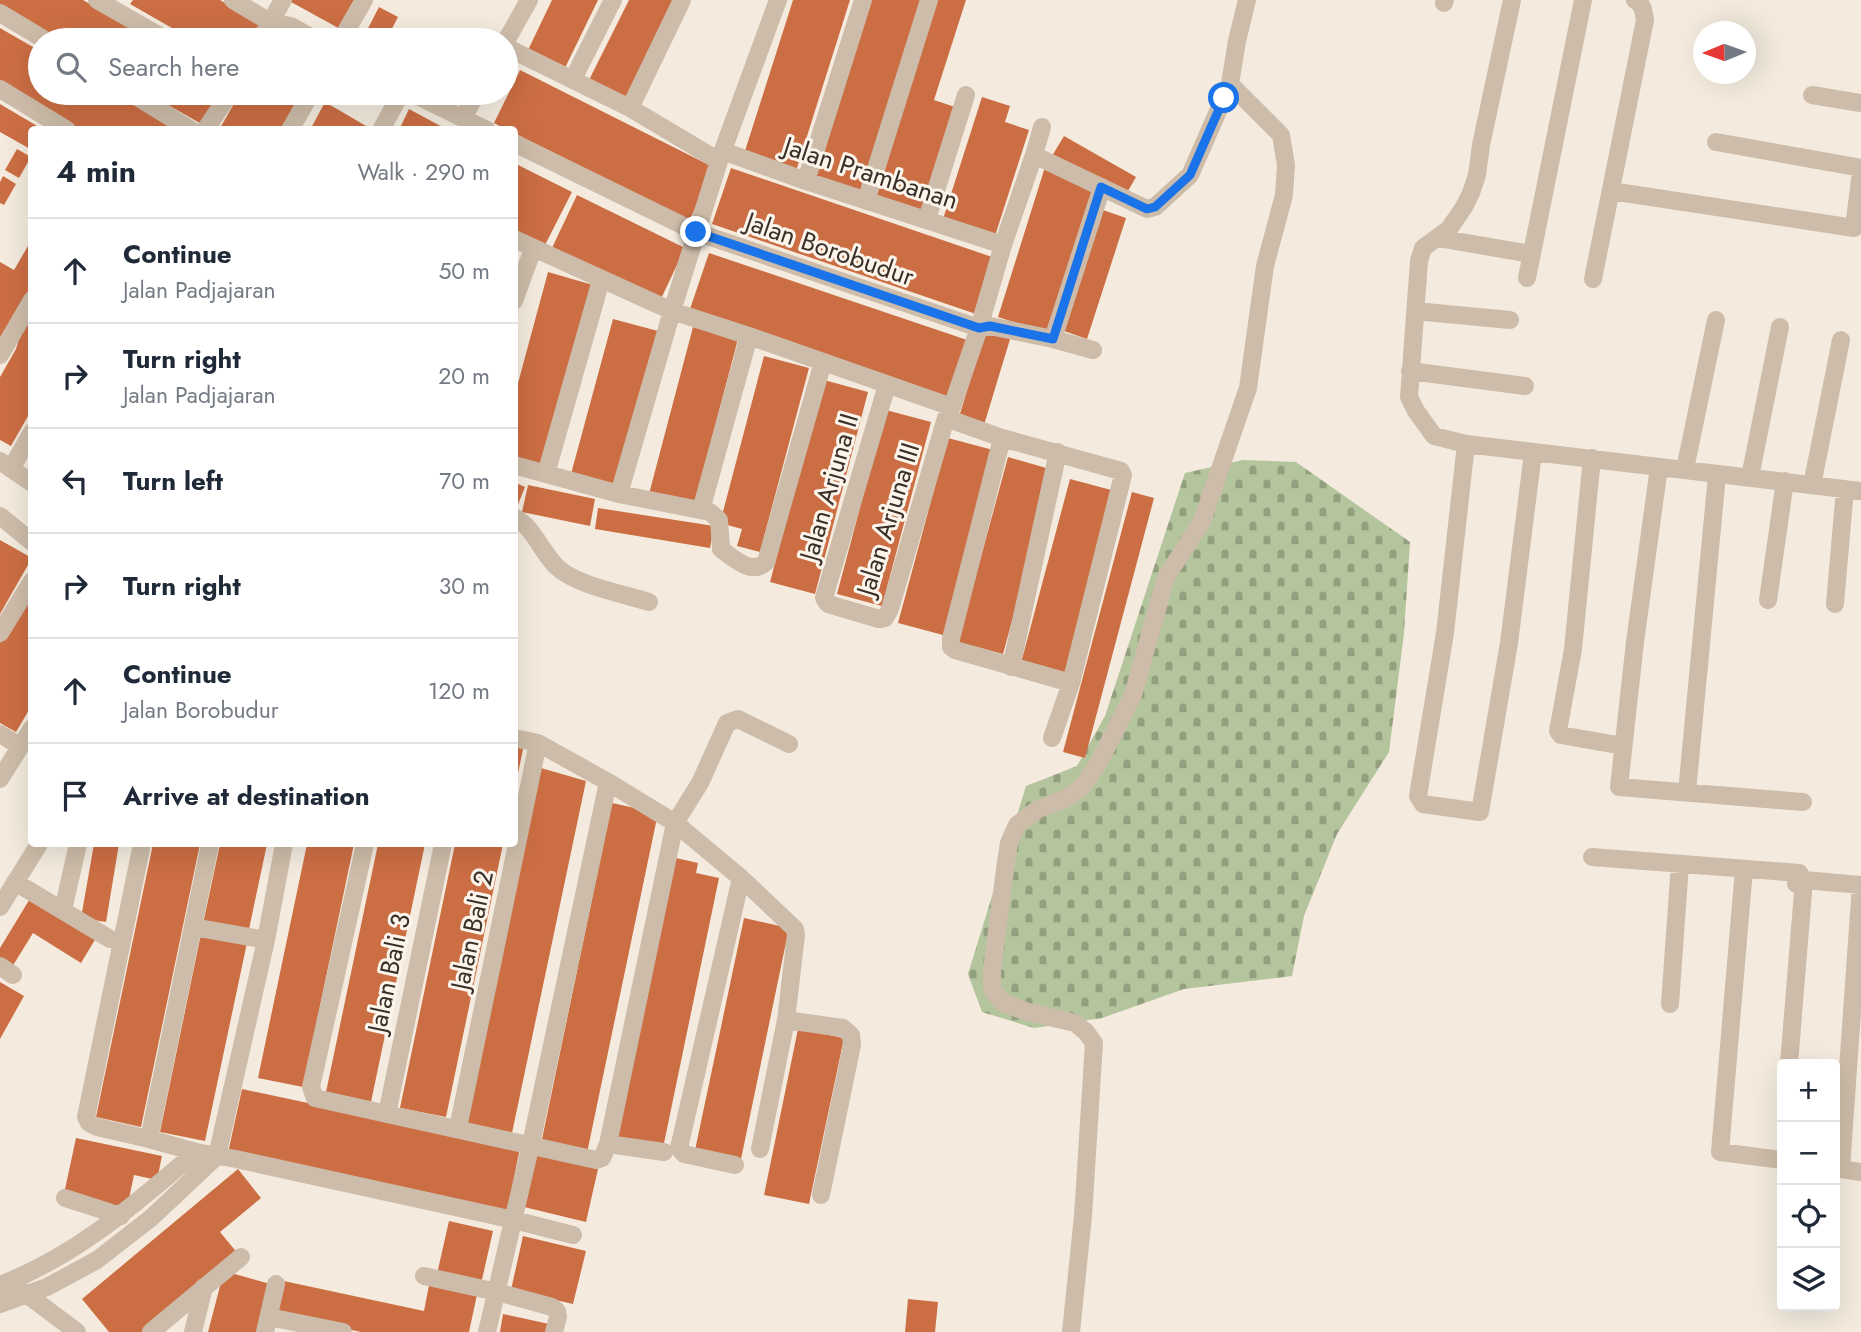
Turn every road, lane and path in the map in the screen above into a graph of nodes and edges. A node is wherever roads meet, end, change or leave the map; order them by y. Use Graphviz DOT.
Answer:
graph roads {
  1 [pos="97,0"];
  2 [pos="233,0"];
  3 [pos="364,0"];
  4 [pos="529,0"];
  5 [pos="613,0"];
  6 [pos="682,0"];
  7 [pos="778,0"];
  8 [pos="863,0"];
  9 [pos="929,0"];
  10 [pos="1247,0"];
  11 [pos="1512,0"];
  12 [pos="1583,0"];
  13 [pos="1635,0"];
  14 [pos="122,6"];
  15 [pos="275,7"];
  16 [pos="0,13"];
  17 [pos="151,28"];
  18 [pos="265,28"];
  19 [pos="294,28"];
  20 [pos="348,28"];
  21 [pos="513,28"];
  22 [pos="28,30"];
  23 [pos="518,53"];
  24 [pos="573,79"];
  25 [pos="1230,84"];
  26 [pos="0,89"];
  27 [pos="966,95"];
  28 [pos="1812,95"];
  29 [pos="1861,103"];
  30 [pos="150,105"];
  31 [pos="222,105"];
  32 [pos="304,105"];
  33 [pos="395,105"];
  34 [pos="436,105"];
  35 [pos="470,105"];
  36 [pos="630,108"];
  37 [pos="463,118"];
  38 [pos="60,126"];
  39 [pos="185,126"];
  40 [pos="208,126"];
  41 [pos="292,126"];
  42 [pos="383,126"];
  43 [pos="479,126"];
  44 [pos="1042,127"];
  45 [pos="1716,142"];
  46 [pos="518,145"];
  47 [pos="1034,155"];
  48 [pos="721,156"];
  49 [pos="1861,170"];
  50 [pos="806,181"];
  51 [pos="1101,187"];
  52 [pos="1611,191"];
  53 [pos="866,201"];
  54 [pos="927,219"];
  55 [pos="696,232"];
  56 [pos="1438,238"];
  57 [pos="518,241"];
  58 [pos="1003,245"];
  59 [pos="533,249"];
  60 [pos="1531,254"];
  61 [pos="1527,278"];
  62 [pos="1594,279"];
  63 [pos="601,280"];
  64 [pos="518,289"];
  65 [pos="28,307"];
  66 [pos="672,311"];
  67 [pos="1415,311"];
  68 [pos="1510,320"];
  69 [pos="1716,320"];
  70 [pos="1780,327"];
  71 [pos="979,328"];
  72 [pos="749,336"];
  73 [pos="1053,339"];
  74 [pos="1840,340"];
  75 [pos="1093,350"];
  76 [pos="0,355"];
  77 [pos="823,362"];
  78 [pos="1410,371"];
  79 [pos="887,385"];
  80 [pos="1525,386"];
  81 [pos="949,413"];
  82 [pos="28,437"];
  83 [pos="1002,438"];
  84 [pos="1466,444"];
  85 [pos="1058,452"];
  86 [pos="1533,453"];
  87 [pos="1592,458"];
  88 [pos="6,465"];
  89 [pos="518,466"];
  90 [pos="1659,467"];
  91 [pos="1685,469"];
  92 [pos="546,474"];
  93 [pos="1717,475"];
  94 [pos="1750,477"];
  95 [pos="28,480"];
  96 [pos="1785,481"];
  97 [pos="1812,485"];
  98 [pos="1853,490"];
  99 [pos="619,494"];
  100 [pos="701,510"];
  101 [pos="0,516"];
  102 [pos="518,520"];
  103 [pos="28,539"];
  104 [pos="28,588"];
  105 [pos="1768,600"];
  106 [pos="649,602"];
  107 [pos="828,604"];
  108 [pos="1835,604"];
  109 [pos="0,633"];
  110 [pos="1011,667"];
  111 [pos="1071,683"];
  112 [pos="0,734"];
  113 [pos="28,734"];
  114 [pos="1052,738"];
  115 [pos="518,739"];
  116 [pos="538,743"];
  117 [pos="789,744"];
  118 [pos="1623,746"];
  119 [pos="20,747"];
  120 [pos="0,779"];
  121 [pos="608,782"];
  122 [pos="1687,792"];
  123 [pos="1803,802"];
  124 [pos="675,822"];
  125 [pos="518,839"];
  126 [pos="37,847"];
  127 [pos="77,847"];
  128 [pos="141,847"];
  129 [pos="208,847"];
  130 [pos="283,847"];
  131 [pos="364,847"];
  132 [pos="442,847"];
  133 [pos="516,847"];
  134 [pos="1592,857"];
  135 [pos="1679,864"];
  136 [pos="1743,875"];
  137 [pos="741,878"];
  138 [pos="1804,880"];
  139 [pos="15,881"];
  140 [pos="1861,885"];
  141 [pos="0,907"];
  142 [pos="63,910"];
  143 [pos="193,927"];
  144 [pos="110,939"];
  145 [pos="266,940"];
  146 [pos="1670,1004"];
  147 [pos="786,1020"];
  148 [pos="1789,1059"];
  149 [pos="387,1114"];
  150 [pos="458,1128"];
  151 [pos="149,1139"];
  152 [pos="1840,1143"];
  153 [pos="531,1144"];
  154 [pos="608,1144"];
  155 [pos="760,1149"];
  156 [pos="196,1152"];
  157 [pos="664,1152"];
  158 [pos="217,1156"];
  159 [pos="1777,1158"];
  160 [pos="736,1165"];
  161 [pos="1840,1168"];
  162 [pos="1861,1171"];
  163 [pos="821,1195"];
  164 [pos="65,1198"];
  165 [pos="121,1216"];
  166 [pos="514,1220"];
  167 [pos="573,1235"];
  168 [pos="241,1257"];
  169 [pos="425,1276"];
  170 [pos="5,1283"];
  171 [pos="276,1284"];
  172 [pos="204,1287"];
  173 [pos="497,1292"];
  174 [pos="28,1295"];
  175 [pos="0,1304"];
  176 [pos="267,1324"];
  177 [pos="77,1332"];
  178 [pos="151,1332"];
  179 [pos="193,1332"];
  180 [pos="343,1332"];
  181 [pos="487,1332"];
  182 [pos="554,1332"];
  183 [pos="1071,1332"];
  1 -- 14 [label="street"];
  2 -- 15 [label="street"];
  3 -- 20 [label="street"];
  4 -- 21 [label="street"];
  5 -- 24 [label="street"];
  6 -- 36 [label="street"];
  7 -- 48 [label="street"];
  8 -- 50 [label="street"];
  9 -- 53 [label="street"];
  10 -- 25 [label="street"];
  11 -- 56 [label="street"];
  12 -- 60 [label="street"];
  13 -- 52 [label="street"];
  14 -- 17 [label="street"];
  15 -- 18 [label="street"];
  15 -- 19 [label="street"];
  16 -- 22 [label="street"];
  23 -- 24 [label="street, Jalan Prambanan"];
  24 -- 36 [label="street, Jalan Prambanan"];
  25 -- 51 [label="street"];
  25 -- 183 [label="street"];
  26 -- 38 [label="street"];
  27 -- 54 [label="street"];
  28 -- 29 [label="street"];
  30 -- 39 [label="street"];
  31 -- 40 [label="street"];
  32 -- 41 [label="street"];
  33 -- 42 [label="street"];
  34 -- 37 [label="street"];
  35 -- 37 [label="street"];
  36 -- 48 [label="street, Jalan Prambanan"];
  37 -- 43 [label="street"];
  44 -- 47 [label="street"];
  45 -- 49 [label="street"];
  46 -- 55 [label="street, Jalan Borobudur"];
  47 -- 51 [label="street"];
  47 -- 58 [label="street"];
  48 -- 50 [label="street, Jalan Prambanan"];
  48 -- 55 [label="street"];
  49 -- 52 [label="street"];
  50 -- 53 [label="street, Jalan Prambanan"];
  51 -- 73 [label="street"];
  52 -- 62 [label="street"];
  53 -- 54 [label="street, Jalan Prambanan"];
  54 -- 58 [label="street, Jalan Prambanan"];
  55 -- 66 [label="street"];
  55 -- 71 [label="street, Jalan Borobudur"];
  56 -- 60 [label="street"];
  56 -- 67 [label="street"];
  57 -- 59 [label="street"];
  58 -- 71 [label="street"];
  59 -- 63 [label="street"];
  59 -- 64 [label="street"];
  60 -- 61 [label="street"];
  63 -- 66 [label="street"];
  63 -- 92 [label="street"];
  65 -- 76 [label="street"];
  66 -- 72 [label="street"];
  66 -- 99 [label="street"];
  67 -- 68 [label="street"];
  67 -- 78 [label="street"];
  69 -- 91 [label="street"];
  70 -- 94 [label="street"];
  71 -- 73 [label="street, Jalan Borobudur"];
  71 -- 81 [label="street"];
  72 -- 77 [label="street"];
  72 -- 100 [label="street"];
  73 -- 75 [label="street, Jalan Borobudur"];
  74 -- 97 [label="street"];
  77 -- 79 [label="street"];
  77 -- 100 [label="street"];
  78 -- 80 [label="street"];
  78 -- 84 [label="street"];
  79 -- 81 [label="street"];
  79 -- 107 [label="street, Jalan Arjuna II"];
  81 -- 83 [label="street"];
  81 -- 107 [label="street, Jalan Arjuna III"];
  82 -- 88 [label="street"];
  83 -- 85 [label="street"];
  83 -- 110 [label="street"];
  84 -- 86 [label="street"];
  84 -- 86 [label="street"];
  85 -- 110 [label="street"];
  85 -- 111 [label="street"];
  86 -- 87 [label="street"];
  87 -- 90 [label="street"];
  87 -- 118 [label="street"];
  88 -- 95 [label="street"];
  89 -- 92 [label="street"];
  90 -- 91 [label="street"];
  90 -- 118 [label="street"];
  91 -- 93 [label="street"];
  92 -- 99 [label="street"];
  93 -- 94 [label="street"];
  93 -- 122 [label="street"];
  94 -- 96 [label="street"];
  96 -- 97 [label="street"];
  96 -- 105 [label="street"];
  97 -- 98 [label="street"];
  98 -- 108 [label="street"];
  99 -- 100 [label="street"];
  101 -- 103 [label="street"];
  102 -- 106 [label="street"];
  104 -- 109 [label="street"];
  110 -- 111 [label="street"];
  111 -- 114 [label="street"];
  112 -- 119 [label="street"];
  113 -- 119 [label="street"];
  115 -- 116 [label="street"];
  116 -- 121 [label="street"];
  116 -- 125 [label="street, Jalan Bali 2"];
  117 -- 124 [label="street"];
  118 -- 122 [label="street"];
  119 -- 120 [label="street"];
  121 -- 124 [label="street"];
  121 -- 153 [label="street"];
  122 -- 123 [label="street"];
  124 -- 137 [label="street"];
  124 -- 154 [label="street"];
  126 -- 139 [label="street"];
  127 -- 142 [label="street"];
  128 -- 151 [label="street"];
  129 -- 143 [label="street"];
  130 -- 145 [label="street"];
  131 -- 149 [label="street"];
  132 -- 149 [label="street, Jalan Bali 3"];
  133 -- 150 [label="street, Jalan Bali 2"];
  134 -- 135 [label="street"];
  135 -- 136 [label="street"];
  135 -- 146 [label="street"];
  136 -- 138 [label="street"];
  136 -- 159 [label="street"];
  137 -- 147 [label="street"];
  137 -- 160 [label="street"];
  138 -- 140 [label="street"];
  138 -- 148 [label="street"];
  139 -- 141 [label="street"];
  139 -- 142 [label="street"];
  140 -- 152 [label="street"];
  142 -- 144 [label="street"];
  143 -- 145 [label="street"];
  143 -- 151 [label="street"];
  145 -- 158 [label="street"];
  147 -- 155 [label="street"];
  147 -- 163 [label="street"];
  149 -- 150 [label="street"];
  150 -- 153 [label="street"];
  151 -- 156 [label="street"];
  153 -- 154 [label="street"];
  153 -- 166 [label="street"];
  154 -- 157 [label="street"];
  156 -- 158 [label="street"];
  156 -- 165 [label="street"];
  158 -- 166 [label="street"];
  158 -- 174 [label="street"];
  161 -- 162 [label="street"];
  164 -- 165 [label="street"];
  165 -- 170 [label="street"];
  166 -- 167 [label="street"];
  166 -- 173 [label="street"];
  168 -- 172 [label="street"];
  169 -- 173 [label="street"];
  170 -- 174 [label="street"];
  171 -- 176 [label="street"];
  172 -- 178 [label="street"];
  172 -- 179 [label="street"];
  173 -- 181 [label="street"];
  173 -- 182 [label="street"];
  174 -- 175 [label="street"];
  174 -- 177 [label="street"];
  176 -- 180 [label="street"];
}
